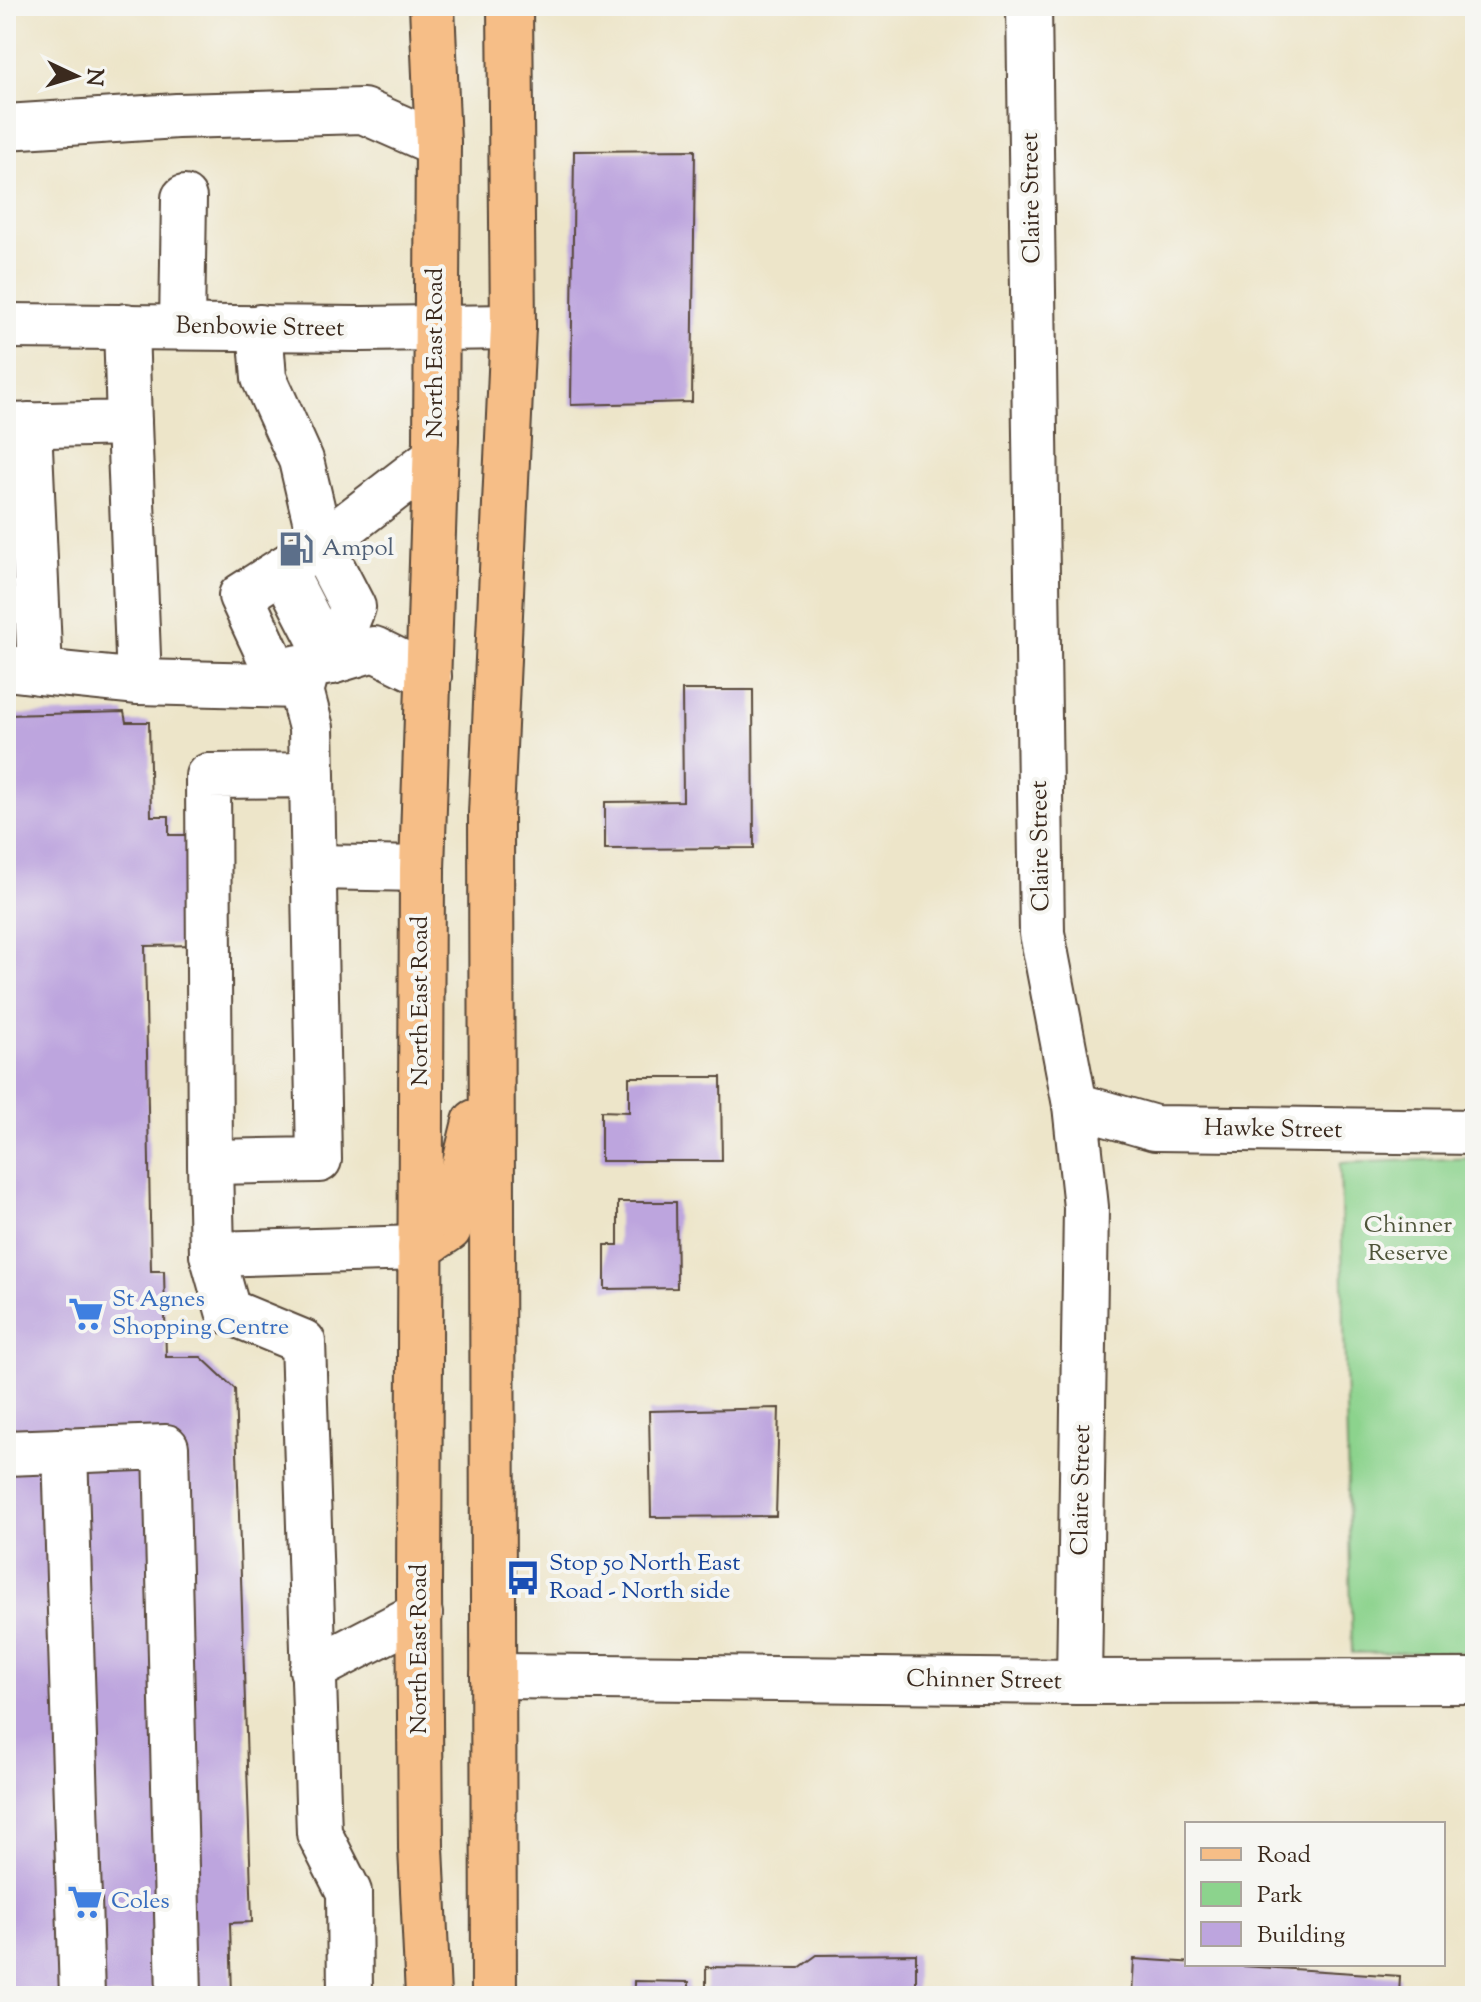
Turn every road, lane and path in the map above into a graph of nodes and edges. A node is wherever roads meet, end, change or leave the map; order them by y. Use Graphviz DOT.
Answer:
graph roads {
  1 [pos="432,6"];
  2 [pos="510,6"];
  3 [pos="1029,6"];
  4 [pos="6,127"];
  5 [pos="438,144"];
  6 [pos="184,198"];
  7 [pos="6,326"];
  8 [pos="126,326"];
  9 [pos="182,326"];
  10 [pos="260,327"];
  11 [pos="513,327"];
  12 [pos="437,328"];
  13 [pos="129,423"];
  14 [pos="18,426"];
  15 [pos="435,457"];
  16 [pos="283,570"];
  17 [pos="23,670"];
  18 [pos="315,674"];
  19 [pos="429,676"];
  20 [pos="139,682"];
  21 [pos="312,775"];
  22 [pos="314,867"];
  23 [pos="422,869"];
  24 [pos="492,1058"];
  25 [pos="1075,1105"];
  26 [pos="1475,1132"];
  27 [pos="210,1162"];
  28 [pos="420,1248"];
  29 [pos="212,1254"];
  30 [pos="65,1450"];
  31 [pos="6,1453"];
  32 [pos="420,1614"];
  33 [pos="312,1670"];
  34 [pos="493,1676"];
  35 [pos="1475,1681"];
  36 [pos="1079,1682"];
  37 [pos="496,1991"];
  38 [pos="82,1996"];
  39 [pos="179,1996"];
  40 [pos="350,1996"];
  41 [pos="428,1996"];
  1 -- 5 [label="main road, North East Road"];
  2 -- 11 [label="main road"];
  3 -- 25 [label="street, Claire Street"];
  4 -- 5 [label="street"];
  5 -- 12 [label="main road, North East Road"];
  6 -- 9 [label="street"];
  7 -- 8 [label="street, Benbowie Street"];
  8 -- 9 [label="street, Benbowie Street"];
  8 -- 13 [label="street"];
  9 -- 10 [label="street, Benbowie Street"];
  10 -- 12 [label="street, Benbowie Street"];
  10 -- 16 [label="street"];
  11 -- 12 [label="street, Benbowie Street"];
  11 -- 24 [label="main road"];
  12 -- 15 [label="main road, North East Road"];
  13 -- 14 [label="street"];
  13 -- 20 [label="street"];
  14 -- 17 [label="street"];
  15 -- 16 [label="street"];
  15 -- 19 [label="main road, North East Road"];
  16 -- 18 [label="street"];
  16 -- 18 [label="street"];
  17 -- 20 [label="street"];
  18 -- 19 [label="street"];
  18 -- 20 [label="street"];
  18 -- 21 [label="street"];
  19 -- 23 [label="main road, North East Road"];
  21 -- 22 [label="street"];
  21 -- 27 [label="street"];
  22 -- 23 [label="street"];
  22 -- 27 [label="street"];
  23 -- 28 [label="main road, North East Road"];
  24 -- 28 [label="main road"];
  24 -- 34 [label="main road"];
  25 -- 26 [label="street, Hawke Street"];
  25 -- 36 [label="street, Claire Street"];
  27 -- 29 [label="street"];
  28 -- 29 [label="street"];
  28 -- 32 [label="main road, North East Road"];
  29 -- 33 [label="street"];
  30 -- 31 [label="street"];
  30 -- 38 [label="street"];
  30 -- 39 [label="street"];
  32 -- 33 [label="street"];
  32 -- 41 [label="main road, North East Road"];
  33 -- 40 [label="street"];
  34 -- 36 [label="street, Chinner Street"];
  34 -- 37 [label="main road"];
  35 -- 36 [label="street, Chinner Street"];
}
